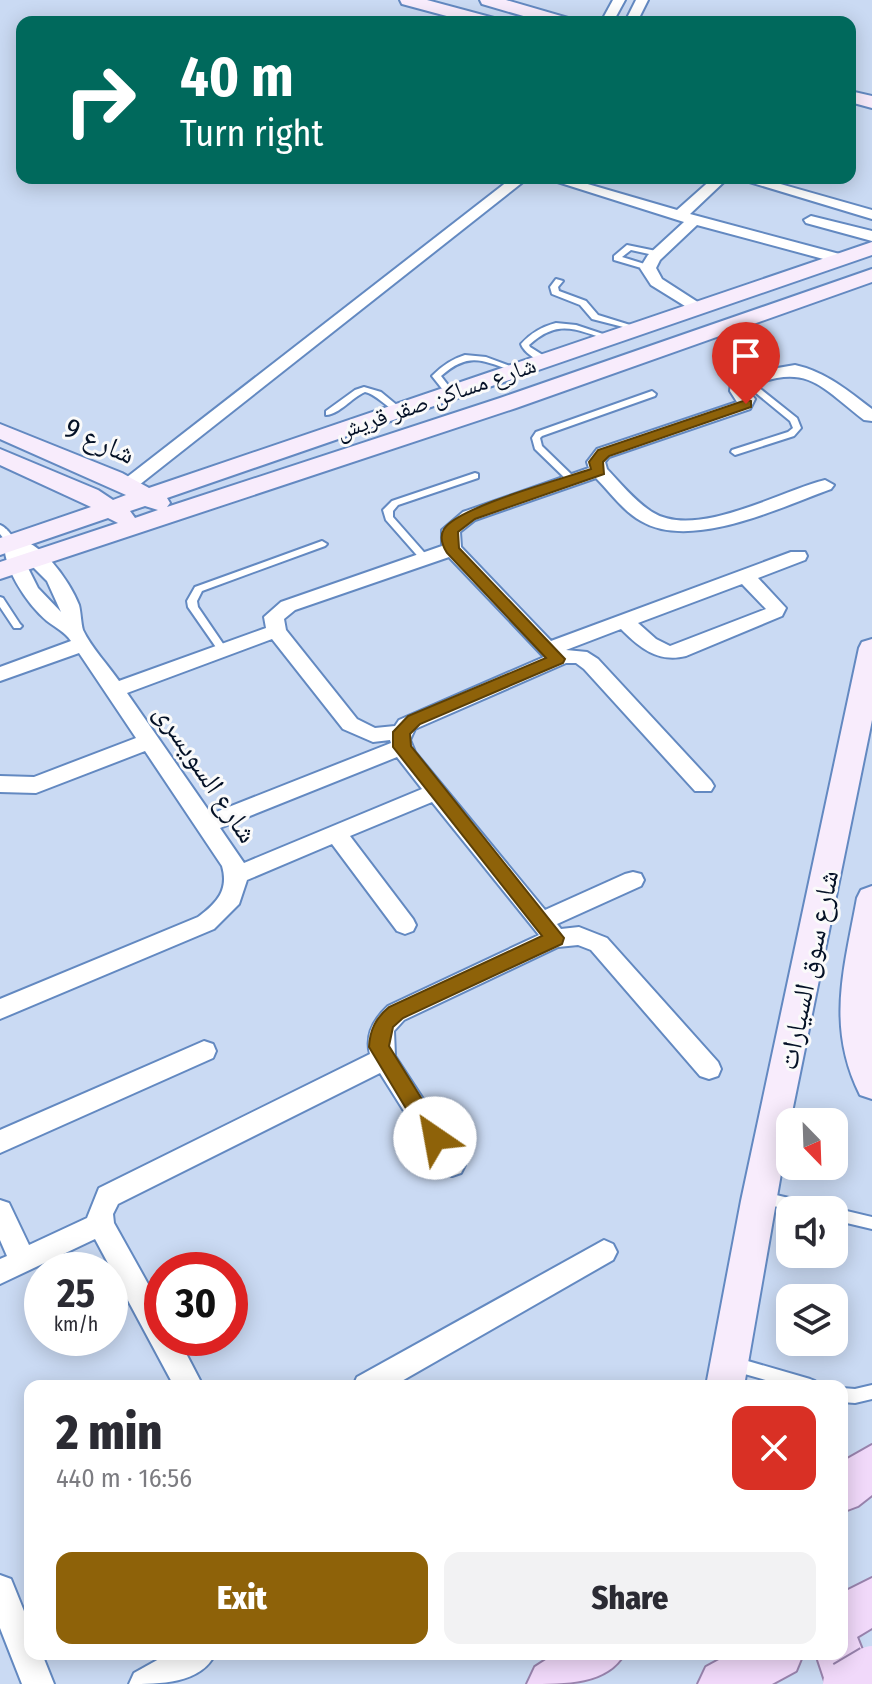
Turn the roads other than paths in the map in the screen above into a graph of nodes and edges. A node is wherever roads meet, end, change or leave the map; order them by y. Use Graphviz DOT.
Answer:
graph roads {
  1 [pos="408,0"];
  2 [pos="488,0"];
  3 [pos="466,16"];
  4 [pos="542,16"];
  5 [pos="513,184"];
  6 [pos="572,184"];
  7 [pos="716,184"];
  8 [pos="764,184"];
  9 [pos="872,215"];
  10 [pos="687,218"];
  11 [pos="811,220"];
  12 [pos="872,236"];
  13 [pos="872,248"];
  14 [pos="658,254"];
  15 [pos="842,259"];
  16 [pos="648,268"];
  17 [pos="872,275"];
  18 [pos="559,281"];
  19 [pos="699,308"];
  20 [pos="639,329"];
  21 [pos="612,338"];
  22 [pos="546,361"];
  23 [pos="748,382"];
  24 [pos="652,394"];
  25 [pos="400,411"];
  26 [pos="329,413"];
  27 [pos="870,416"];
  28 [pos="0,431"];
  29 [pos="735,452"];
  30 [pos="0,456"];
  31 [pos="599,471"];
  32 [pos="475,476"];
  33 [pos="572,480"];
  34 [pos="128,485"];
  35 [pos="825,485"];
  36 [pos="150,497"];
  37 [pos="114,509"];
  38 [pos="172,513"];
  39 [pos="134,526"];
  40 [pos="322,544"];
  41 [pos="452,549"];
  42 [pos="11,552"];
  43 [pos="798,556"];
  44 [pos="425,559"];
  45 [pos="745,576"];
  46 [pos="0,600"];
  47 [pos="625,621"];
  48 [pos="17,626"];
  49 [pos="276,631"];
  50 [pos="78,636"];
  51 [pos="872,648"];
  52 [pos="223,651"];
  53 [pos="553,654"];
  54 [pos="0,674"];
  55 [pos="114,690"];
  56 [pos="402,740"];
  57 [pos="149,741"];
  58 [pos="0,784"];
  59 [pos="703,786"];
  60 [pos="437,791"];
  61 [pos="205,825"];
  62 [pos="336,833"];
  63 [pos="237,875"];
  64 [pos="633,880"];
  65 [pos="872,898"];
  66 [pos="405,925"];
  67 [pos="548,930"];
  68 [pos="0,1009"];
  69 [pos="204,1051"];
  70 [pos="384,1059"];
  71 [pos="709,1069"];
  72 [pos="872,1085"];
  73 [pos="0,1142"];
  74 [pos="452,1165"];
  75 [pos="759,1197"];
  76 [pos="776,1201"];
  77 [pos="0,1211"];
  78 [pos="848,1217"];
  79 [pos="872,1223"];
  80 [pos="101,1224"];
  81 [pos="604,1252"];
  82 [pos="12,1267"];
  83 [pos="144,1304"];
  84 [pos="172,1356"];
  85 [pos="727,1374"];
  86 [pos="186,1380"];
  87 [pos="378,1380"];
  88 [pos="768,1380"];
  89 [pos="872,1392"];
  90 [pos="848,1395"];
  91 [pos="872,1467"];
  92 [pos="848,1485"];
  93 [pos="0,1590"];
  94 [pos="872,1602"];
  95 [pos="848,1616"];
  96 [pos="16,1635"];
  97 [pos="27,1660"];
  98 [pos="188,1660"];
  99 [pos="590,1660"];
  100 [pos="768,1660"];
  101 [pos="842,1660"];
  102 [pos="872,1668"];
  103 [pos="38,1684"];
  104 [pos="145,1684"];
  105 [pos="552,1684"];
  106 [pos="723,1684"];
  107 [pos="848,1684"];
  1 -- 3 [label="street"];
  2 -- 4 [label="street"];
  5 -- 34 [label="street"];
  6 -- 10 [label="street"];
  7 -- 10 [label="street"];
  8 -- 9 [label="street"];
  10 -- 14 [label="street"];
  10 -- 15 [label="street"];
  11 -- 12 [label="street"];
  13 -- 15 [label="street, شارع مساكن صقر قريش"];
  14 -- 16 [label="street"];
  14 -- 16 [label="lane"];
  15 -- 19 [label="street, شارع مساكن صقر قريش"];
  16 -- 19 [label="street"];
  17 -- 38 [label="street, شارع مساكن صقر قريش"];
  18 -- 20 [label="lane"];
  19 -- 20 [label="street, شارع مساكن صقر قريش"];
  20 -- 21 [label="street, شارع مساكن صقر قريش"];
  21 -- 22 [label="street, شارع مساكن صقر قريش"];
  21 -- 22 [label="lane"];
  22 -- 25 [label="street, شارع مساكن صقر قريش"];
  23 -- 27 [label="street"];
  23 -- 29 [label="lane"];
  23 -- 31 [label="street"];
  24 -- 33 [label="lane"];
  25 -- 26 [label="lane"];
  25 -- 36 [label="street, شارع مساكن صقر قريش"];
  28 -- 34 [label="street, شارع 9"];
  30 -- 37 [label="street, شارع 9"];
  31 -- 33 [label="street"];
  31 -- 35 [label="street"];
  32 -- 44 [label="lane"];
  33 -- 41 [label="street"];
  34 -- 36 [label="street, شارع 9"];
  36 -- 37 [label="street, شارع مساكن صقر قريش"];
  36 -- 38 [label="street, شارع 9"];
  37 -- 39 [label="street, شارع 9"];
  37 -- 42 [label="street, شارع مساكن صقر قريش"];
  38 -- 39 [label="street, شارع مساكن صقر قريش"];
  39 -- 42 [label="street, شارع مساكن صقر قريش"];
  40 -- 52 [label="lane"];
  41 -- 44 [label="street"];
  41 -- 53 [label="street"];
  42 -- 50 [label="street, شارع السويسرى"];
  43 -- 45 [label="street"];
  44 -- 49 [label="street"];
  45 -- 47 [label="street"];
  45 -- 47 [label="street"];
  46 -- 48 [label="lane"];
  47 -- 53 [label="street"];
  49 -- 52 [label="street"];
  49 -- 56 [label="street"];
  50 -- 54 [label="street"];
  50 -- 55 [label="street, شارع السويسرى"];
  51 -- 75 [label="street, شارع سوق السيارات"];
  52 -- 55 [label="street"];
  53 -- 56 [label="street"];
  53 -- 59 [label="street"];
  55 -- 57 [label="street, شارع السويسرى"];
  56 -- 60 [label="street"];
  56 -- 61 [label="street"];
  57 -- 58 [label="street"];
  57 -- 61 [label="street, شارع السويسرى"];
  60 -- 62 [label="street"];
  60 -- 67 [label="street"];
  61 -- 63 [label="street, شارع السويسرى"];
  62 -- 63 [label="street"];
  62 -- 66 [label="street"];
  63 -- 68 [label="street, شارع السويسرى"];
  64 -- 67 [label="street"];
  65 -- 72 [label="street"];
  67 -- 70 [label="street"];
  67 -- 71 [label="street"];
  69 -- 73 [label="street"];
  70 -- 74 [label="street"];
  70 -- 80 [label="street"];
  75 -- 76 [label="lane"];
  75 -- 85 [label="street, شارع سوق السيارات"];
  77 -- 82 [label="street"];
  78 -- 79 [label="lane"];
  80 -- 82 [label="street"];
  80 -- 83 [label="street"];
  81 -- 87 [label="street"];
  84 -- 86 [label="street"];
  85 -- 88 [label="lane"];
  89 -- 90 [label="lane"];
  91 -- 92 [label="main road"];
  93 -- 96 [label="street"];
  94 -- 95 [label="main road"];
  97 -- 103 [label="street"];
  98 -- 104 [label="street"];
  99 -- 105 [label="main road"];
  100 -- 106 [label="main road"];
  101 -- 107 [label="main road"];
  102 -- 107 [label="main road, bridge"];
}
